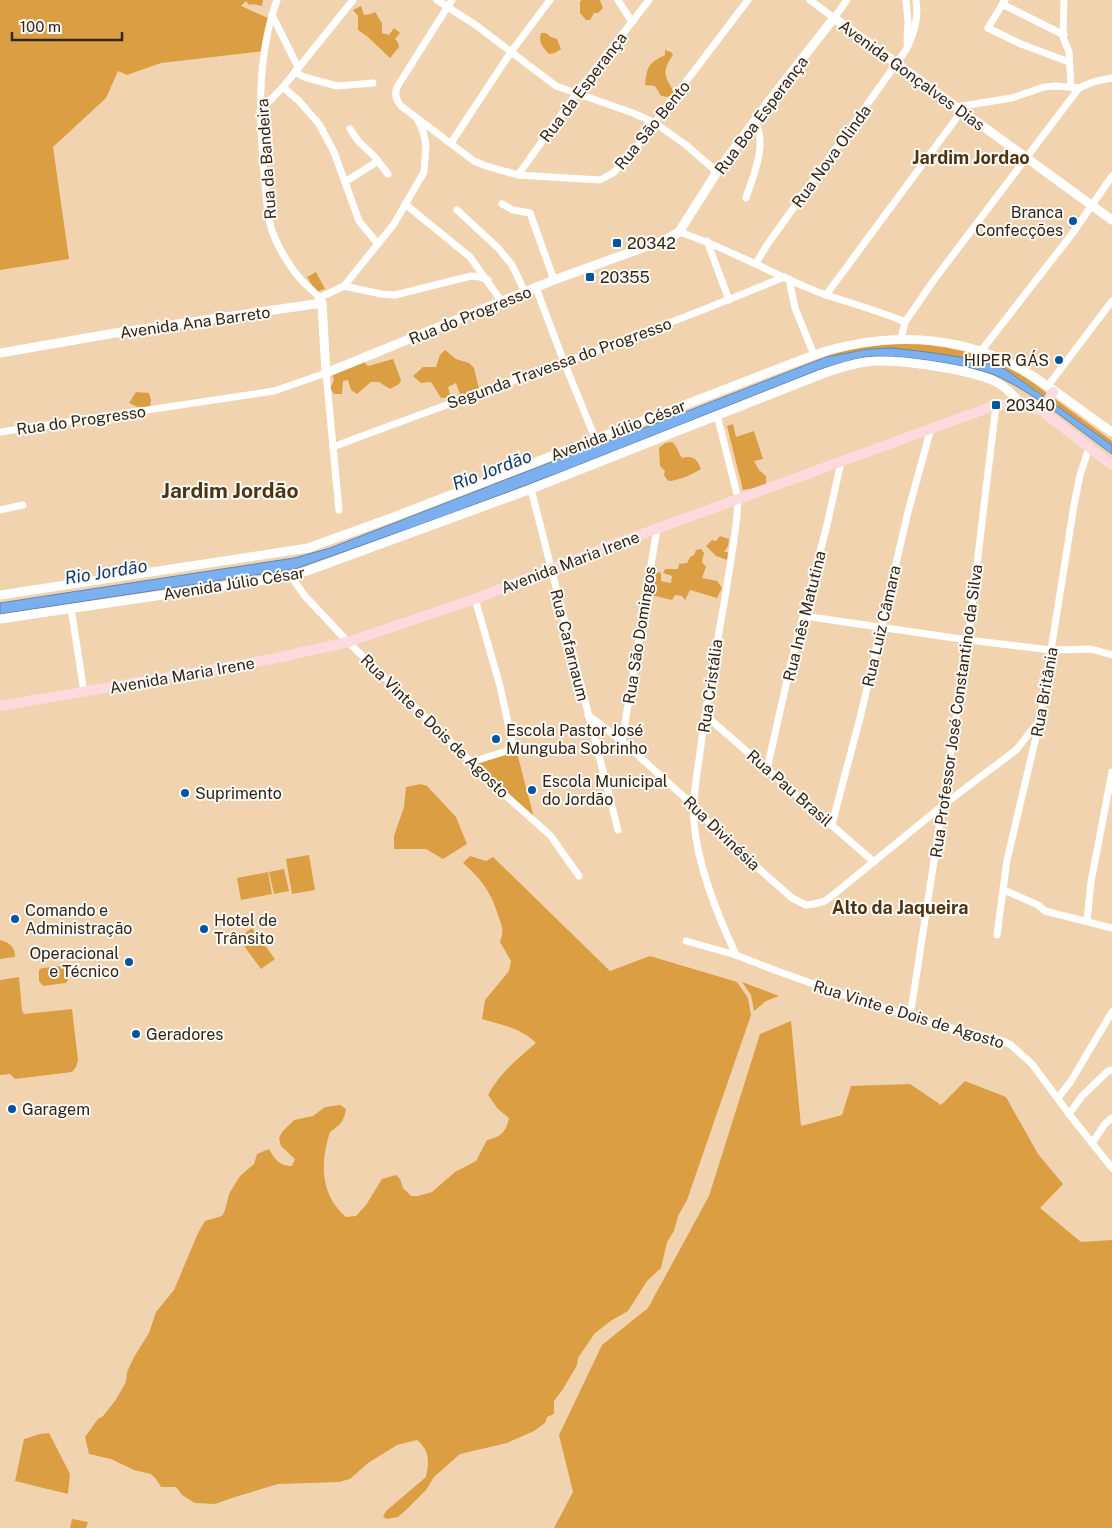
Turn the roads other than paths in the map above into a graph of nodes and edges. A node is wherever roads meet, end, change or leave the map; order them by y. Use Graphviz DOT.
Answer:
graph roads {
  1 [pos="277,0"];
  2 [pos="353,0"];
  3 [pos="437,0"];
  4 [pos="452,0"];
  5 [pos="550,0"];
  6 [pos="618,0"];
  7 [pos="649,0"];
  8 [pos="748,0"];
  9 [pos="810,0"];
  10 [pos="847,0"];
  11 [pos="906,0"];
  12 [pos="916,0"];
  13 [pos="1064,0"];
  14 [pos="1003,2"];
  15 [pos="446,7"];
  16 [pos="272,15"];
  17 [pos="834,18"];
  18 [pos="632,22"];
  19 [pos="1064,35"];
  20 [pos="906,50"];
  21 [pos="511,52"];
  22 [pos="1069,62"];
  23 [pos="897,64"];
  24 [pos="296,69"];
  25 [pos="1112,78"];
  26 [pos="372,82"];
  27 [pos="283,87"];
  28 [pos="1071,87"];
  29 [pos="1079,88"];
  30 [pos="576,94"];
  31 [pos="958,109"];
  32 [pos="260,111"];
  33 [pos="416,117"];
  34 [pos="755,122"];
  35 [pos="655,123"];
  36 [pos="350,128"];
  37 [pos="451,143"];
  38 [pos="1025,158"];
  39 [pos="378,161"];
  40 [pos="717,172"];
  41 [pos="388,174"];
  42 [pos="518,175"];
  43 [pos="1112,176"];
  44 [pos="346,182"];
  45 [pos="746,198"];
  46 [pos="405,204"];
  47 [pos="502,204"];
  48 [pos="1091,204"];
  49 [pos="457,210"];
  50 [pos="1112,220"];
  51 [pos="679,232"];
  52 [pos="707,241"];
  53 [pos="378,244"];
  54 [pos="756,264"];
  55 [pos="786,278"];
  56 [pos="488,280"];
  57 [pos="554,280"];
  58 [pos="344,286"];
  59 [pos="536,288"];
  60 [pos="525,292"];
  61 [pos="826,295"];
  62 [pos="321,300"];
  63 [pos="729,300"];
  64 [pos="1112,301"];
  65 [pos="502,302"];
  66 [pos="905,322"];
  67 [pos="901,339"];
  68 [pos="981,351"];
  69 [pos="0,353"];
  70 [pos="814,355"];
  71 [pos="564,362"];
  72 [pos="326,373"];
  73 [pos="1051,391"];
  74 [pos="1020,403"];
  75 [pos="996,405"];
  76 [pos="1043,410"];
  77 [pos="717,415"];
  78 [pos="931,428"];
  79 [pos="0,432"];
  80 [pos="1112,432"];
  81 [pos="596,438"];
  82 [pos="333,447"];
  83 [pos="1089,448"];
  84 [pos="841,462"];
  85 [pos="1112,465"];
  86 [pos="531,489"];
  87 [pos="738,498"];
  88 [pos="23,506"];
  89 [pos="0,510"];
  90 [pos="338,510"];
  91 [pos="657,529"];
  92 [pos="550,569"];
  93 [pos="291,576"];
  94 [pos="0,595"];
  95 [pos="476,599"];
  96 [pos="71,608"];
  97 [pos="804,616"];
  98 [pos="0,619"];
  99 [pos="881,628"];
  100 [pos="968,640"];
  101 [pos="348,642"];
  102 [pos="1051,650"];
  103 [pos="1112,655"];
  104 [pos="84,692"];
  105 [pos="0,706"];
  106 [pos="588,715"];
  107 [pos="705,716"];
  108 [pos="1040,720"];
  109 [pos="622,741"];
  110 [pos="471,762"];
  111 [pos="767,769"];
  112 [pos="1112,772"];
  113 [pos="694,805"];
  114 [pos="942,806"];
  115 [pos="832,824"];
  116 [pos="618,830"];
  117 [pos="874,862"];
  118 [pos="579,876"];
  119 [pos="1004,890"];
  120 [pos="1087,921"];
  121 [pos="1112,928"];
  122 [pos="997,935"];
  123 [pos="686,941"];
  124 [pos="736,954"];
  125 [pos="1112,1012"];
  126 [pos="910,1017"];
  127 [pos="1112,1070"];
  128 [pos="1058,1098"];
  129 [pos="1069,1114"];
  130 [pos="1112,1118"];
  131 [pos="1092,1143"];
  132 [pos="1112,1168"];
  1 -- 16 [label="street, Rua da Bandeira"];
  2 -- 24 [label="street"];
  3 -- 15 [label="street"];
  4 -- 15 [label="street"];
  5 -- 21 [label="street"];
  6 -- 18 [label="street"];
  7 -- 18 [label="street, Rua da Esperança"];
  8 -- 35 [label="street, Rua São Bento"];
  9 -- 17 [label="street, Avenida Gonçalves Dias"];
  10 -- 17 [label="street, Rua Boa Esperança"];
  11 -- 20 [label="street, Rua Nova Olinda"];
  12 -- 20 [label="street, Rua Nova Olinda"];
  13 -- 19 [label="street"];
  14 -- 19 [label="street"];
  14 -- 22 [label="street"];
  15 -- 21 [label="street"];
  15 -- 33 [label="street, Rua São Bento"];
  16 -- 24 [label="street"];
  16 -- 32 [label="street, Rua da Bandeira"];
  17 -- 23 [label="street, Avenida Gonçalves Dias"];
  17 -- 34 [label="street, Rua Boa Esperança"];
  18 -- 30 [label="street, Rua da Esperança"];
  19 -- 22 [label="street"];
  20 -- 23 [label="street, Rua Nova Olinda"];
  21 -- 30 [label="street"];
  21 -- 37 [label="street"];
  22 -- 28 [label="street"];
  23 -- 31 [label="street, Avenida Gonçalves Dias"];
  23 -- 54 [label="street, Rua Nova Olinda"];
  24 -- 26 [label="street"];
  24 -- 27 [label="street"];
  25 -- 29 [label="street"];
  27 -- 32 [label="street"];
  27 -- 44 [label="street"];
  28 -- 29 [label="street"];
  28 -- 31 [label="street"];
  29 -- 38 [label="street"];
  30 -- 35 [label="street"];
  30 -- 42 [label="street, Rua da Esperança"];
  31 -- 38 [label="street, Avenida Gonçalves Dias"];
  31 -- 61 [label="street"];
  32 -- 62 [label="street, Rua da Bandeira"];
  33 -- 37 [label="street, Rua São Bento"];
  33 -- 46 [label="street"];
  34 -- 40 [label="street, Rua Boa Esperança"];
  34 -- 45 [label="street"];
  35 -- 40 [label="street"];
  35 -- 42 [label="street, Rua São Bento"];
  36 -- 39 [label="street"];
  37 -- 42 [label="street, Rua São Bento"];
  38 -- 48 [label="street, Avenida Gonçalves Dias"];
  38 -- 66 [label="street"];
  39 -- 41 [label="street"];
  39 -- 44 [label="street"];
  40 -- 51 [label="street, Rua Boa Esperança"];
  43 -- 48 [label="street"];
  44 -- 53 [label="street"];
  46 -- 53 [label="street"];
  46 -- 56 [label="street"];
  47 -- 57 [label="street"];
  48 -- 50 [label="street, Avenida Gonçalves Dias"];
  48 -- 68 [label="street"];
  49 -- 60 [label="street"];
  51 -- 52 [label="street"];
  51 -- 57 [label="street, Rua do Progresso"];
  52 -- 54 [label="street"];
  52 -- 63 [label="street"];
  53 -- 58 [label="street"];
  54 -- 55 [label="street"];
  55 -- 61 [label="street"];
  55 -- 63 [label="street, Segunda Travessa do Progresso"];
  55 -- 70 [label="street"];
  56 -- 58 [label="street"];
  56 -- 65 [label="street"];
  57 -- 59 [label="street, Rua do Progresso"];
  58 -- 62 [label="street"];
  59 -- 60 [label="street, Rua do Progresso"];
  59 -- 71 [label="street"];
  60 -- 65 [label="street, Rua do Progresso"];
  61 -- 66 [label="street"];
  62 -- 69 [label="street, Avenida Ana Barreto"];
  62 -- 72 [label="street"];
  63 -- 71 [label="street, Segunda Travessa do Progresso"];
  64 -- 73 [label="street"];
  65 -- 72 [label="street, Rua do Progresso"];
  66 -- 67 [label="street"];
  67 -- 68 [label="street, Avenida Júlio César"];
  67 -- 70 [label="street, Avenida Júlio César"];
  68 -- 73 [label="street, Avenida Júlio César"];
  70 -- 81 [label="street, Avenida Júlio César"];
  71 -- 81 [label="street"];
  71 -- 82 [label="street, Segunda Travessa do Progresso"];
  72 -- 79 [label="street, Rua do Progresso"];
  72 -- 82 [label="street"];
  73 -- 76 [label="main road"];
  73 -- 80 [label="street, Avenida Júlio César"];
  74 -- 75 [label="main road, Avenida Maria Irene"];
  74 -- 76 [label="main road, Avenida Maria Irene"];
  74 -- 77 [label="street, Avenida Júlio César"];
  75 -- 78 [label="main road, Avenida Maria Irene"];
  75 -- 100 [label="street, Rua Professor José Constantino da Silva"];
  76 -- 83 [label="main road, Avenida Maria Irene"];
  77 -- 86 [label="street, Avenida Júlio César"];
  77 -- 87 [label="street, Rua Cristália"];
  78 -- 84 [label="main road, Avenida Maria Irene"];
  78 -- 99 [label="street, Rua Luiz Câmara"];
  81 -- 94 [label="street, Avenida Júlio César"];
  82 -- 90 [label="street"];
  83 -- 85 [label="main road, Avenida Maria Irene"];
  83 -- 102 [label="street, Rua Britânia"];
  84 -- 87 [label="main road, Avenida Maria Irene"];
  84 -- 97 [label="street, Rua Inês Matutina"];
  86 -- 92 [label="street, Rua Cafarnaum"];
  86 -- 93 [label="street, Avenida Júlio César"];
  87 -- 91 [label="main road, Avenida Maria Irene"];
  87 -- 107 [label="street, Rua Cristália"];
  88 -- 89 [label="street"];
  91 -- 92 [label="main road, Avenida Maria Irene"];
  91 -- 109 [label="street, Rua São Domingos"];
  92 -- 95 [label="main road, Avenida Maria Irene"];
  92 -- 106 [label="street, Rua Cafarnaum"];
  93 -- 96 [label="street, Avenida Júlio César"];
  93 -- 101 [label="street, Rua Vinte e Dois de Agosto"];
  95 -- 101 [label="main road, Avenida Maria Irene"];
  95 -- 110 [label="street"];
  96 -- 98 [label="street, Avenida Júlio César"];
  96 -- 104 [label="street"];
  97 -- 99 [label="street"];
  97 -- 111 [label="street, Rua Inês Matutina"];
  99 -- 100 [label="street"];
  99 -- 115 [label="street, Rua Luiz Câmara"];
  100 -- 102 [label="street"];
  100 -- 114 [label="street, Rua Professor José Constantino da Silva"];
  101 -- 104 [label="main road, Avenida Maria Irene"];
  101 -- 110 [label="street, Rua Vinte e Dois de Agosto"];
  102 -- 103 [label="street"];
  102 -- 108 [label="street, Rua Britânia"];
  104 -- 105 [label="main road, Avenida Maria Irene"];
  106 -- 109 [label="street, Rua Divinésia"];
  106 -- 116 [label="street, Rua Cafarnaum"];
  107 -- 111 [label="street, Rua Pau Brasil"];
  107 -- 113 [label="street, Rua Cristália"];
  108 -- 114 [label="street"];
  108 -- 119 [label="street, Rua Britânia"];
  109 -- 113 [label="street, Rua Divinésia"];
  110 -- 118 [label="street, Rua Vinte e Dois de Agosto"];
  111 -- 115 [label="street, Rua Pau Brasil"];
  112 -- 120 [label="street"];
  113 -- 117 [label="street, Rua Divinésia"];
  113 -- 124 [label="street, Rua Cristália"];
  114 -- 117 [label="street"];
  114 -- 126 [label="street, Rua Professor José Constantino da Silva"];
  115 -- 117 [label="street, Rua Pau Brasil"];
  119 -- 120 [label="street"];
  119 -- 122 [label="street, Rua Britânia"];
  120 -- 121 [label="street"];
  123 -- 124 [label="street, Rua Vinte e Dois de Agosto"];
  124 -- 126 [label="street, Rua Vinte e Dois de Agosto"];
  125 -- 128 [label="street"];
  126 -- 128 [label="street, Rua Vinte e Dois de Agosto"];
  127 -- 129 [label="street"];
  128 -- 129 [label="street, Rua Vinte e Dois de Agosto"];
  129 -- 131 [label="street, Rua Vinte e Dois de Agosto"];
  130 -- 131 [label="street"];
  131 -- 132 [label="street, Rua Vinte e Dois de Agosto"];
}
